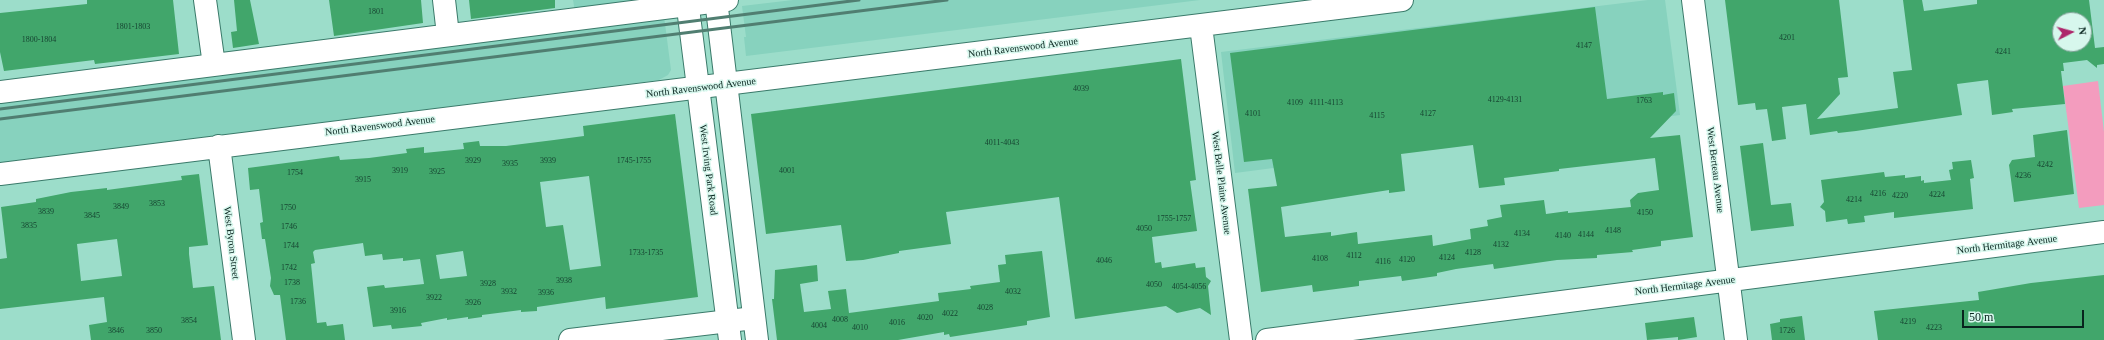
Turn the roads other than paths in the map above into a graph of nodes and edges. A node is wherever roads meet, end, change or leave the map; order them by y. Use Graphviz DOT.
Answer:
graph roads {
  1 [pos="206,0"];
  2 [pos="444,0"];
  3 [pos="720,0"];
  4 [pos="1402,0"];
  5 [pos="1693,0"];
  6 [pos="688,2"];
  7 [pos="1201,26"];
  8 [pos="448,35"];
  9 [pos="214,65"];
  10 [pos="726,85"];
  11 [pos="698,88"];
  12 [pos="0,92"];
  13 [pos="219,146"];
  14 [pos="0,174"];
  15 [pos="2104,232"];
  16 [pos="1729,281"];
  17 [pos="754,318"];
  18 [pos="728,330"];
  19 [pos="244,340"];
  20 [pos="570,340"];
  21 [pos="757,340"];
  22 [pos="1241,340"];
  23 [pos="1267,340"];
  24 [pos="1736,340"];
  1 -- 9 [label="street"];
  2 -- 8 [label="street"];
  3 -- 6 [label="street"];
  3 -- 10 [label="street"];
  4 -- 7 [label="street, North Ravenswood Avenue"];
  5 -- 16 [label="street, West Berteau Avenue"];
  6 -- 8 [label="street"];
  6 -- 11 [label="street, West Irving Park Road"];
  7 -- 10 [label="street, North Ravenswood Avenue"];
  7 -- 22 [label="street, West Belle Plaine Avenue"];
  8 -- 9 [label="street"];
  9 -- 12 [label="street"];
  10 -- 11 [label="street, North Ravenswood Avenue"];
  10 -- 17 [label="street"];
  11 -- 13 [label="street, North Ravenswood Avenue"];
  11 -- 18 [label="street, West Irving Park Road"];
  13 -- 14 [label="street, North Ravenswood Avenue"];
  13 -- 19 [label="street, West Byron Street"];
  15 -- 16 [label="street, North Hermitage Avenue"];
  16 -- 23 [label="street, North Hermitage Avenue"];
  16 -- 24 [label="street, West Berteau Avenue"];
  17 -- 18 [label="street"];
  17 -- 21 [label="street"];
  18 -- 20 [label="street"];
}
